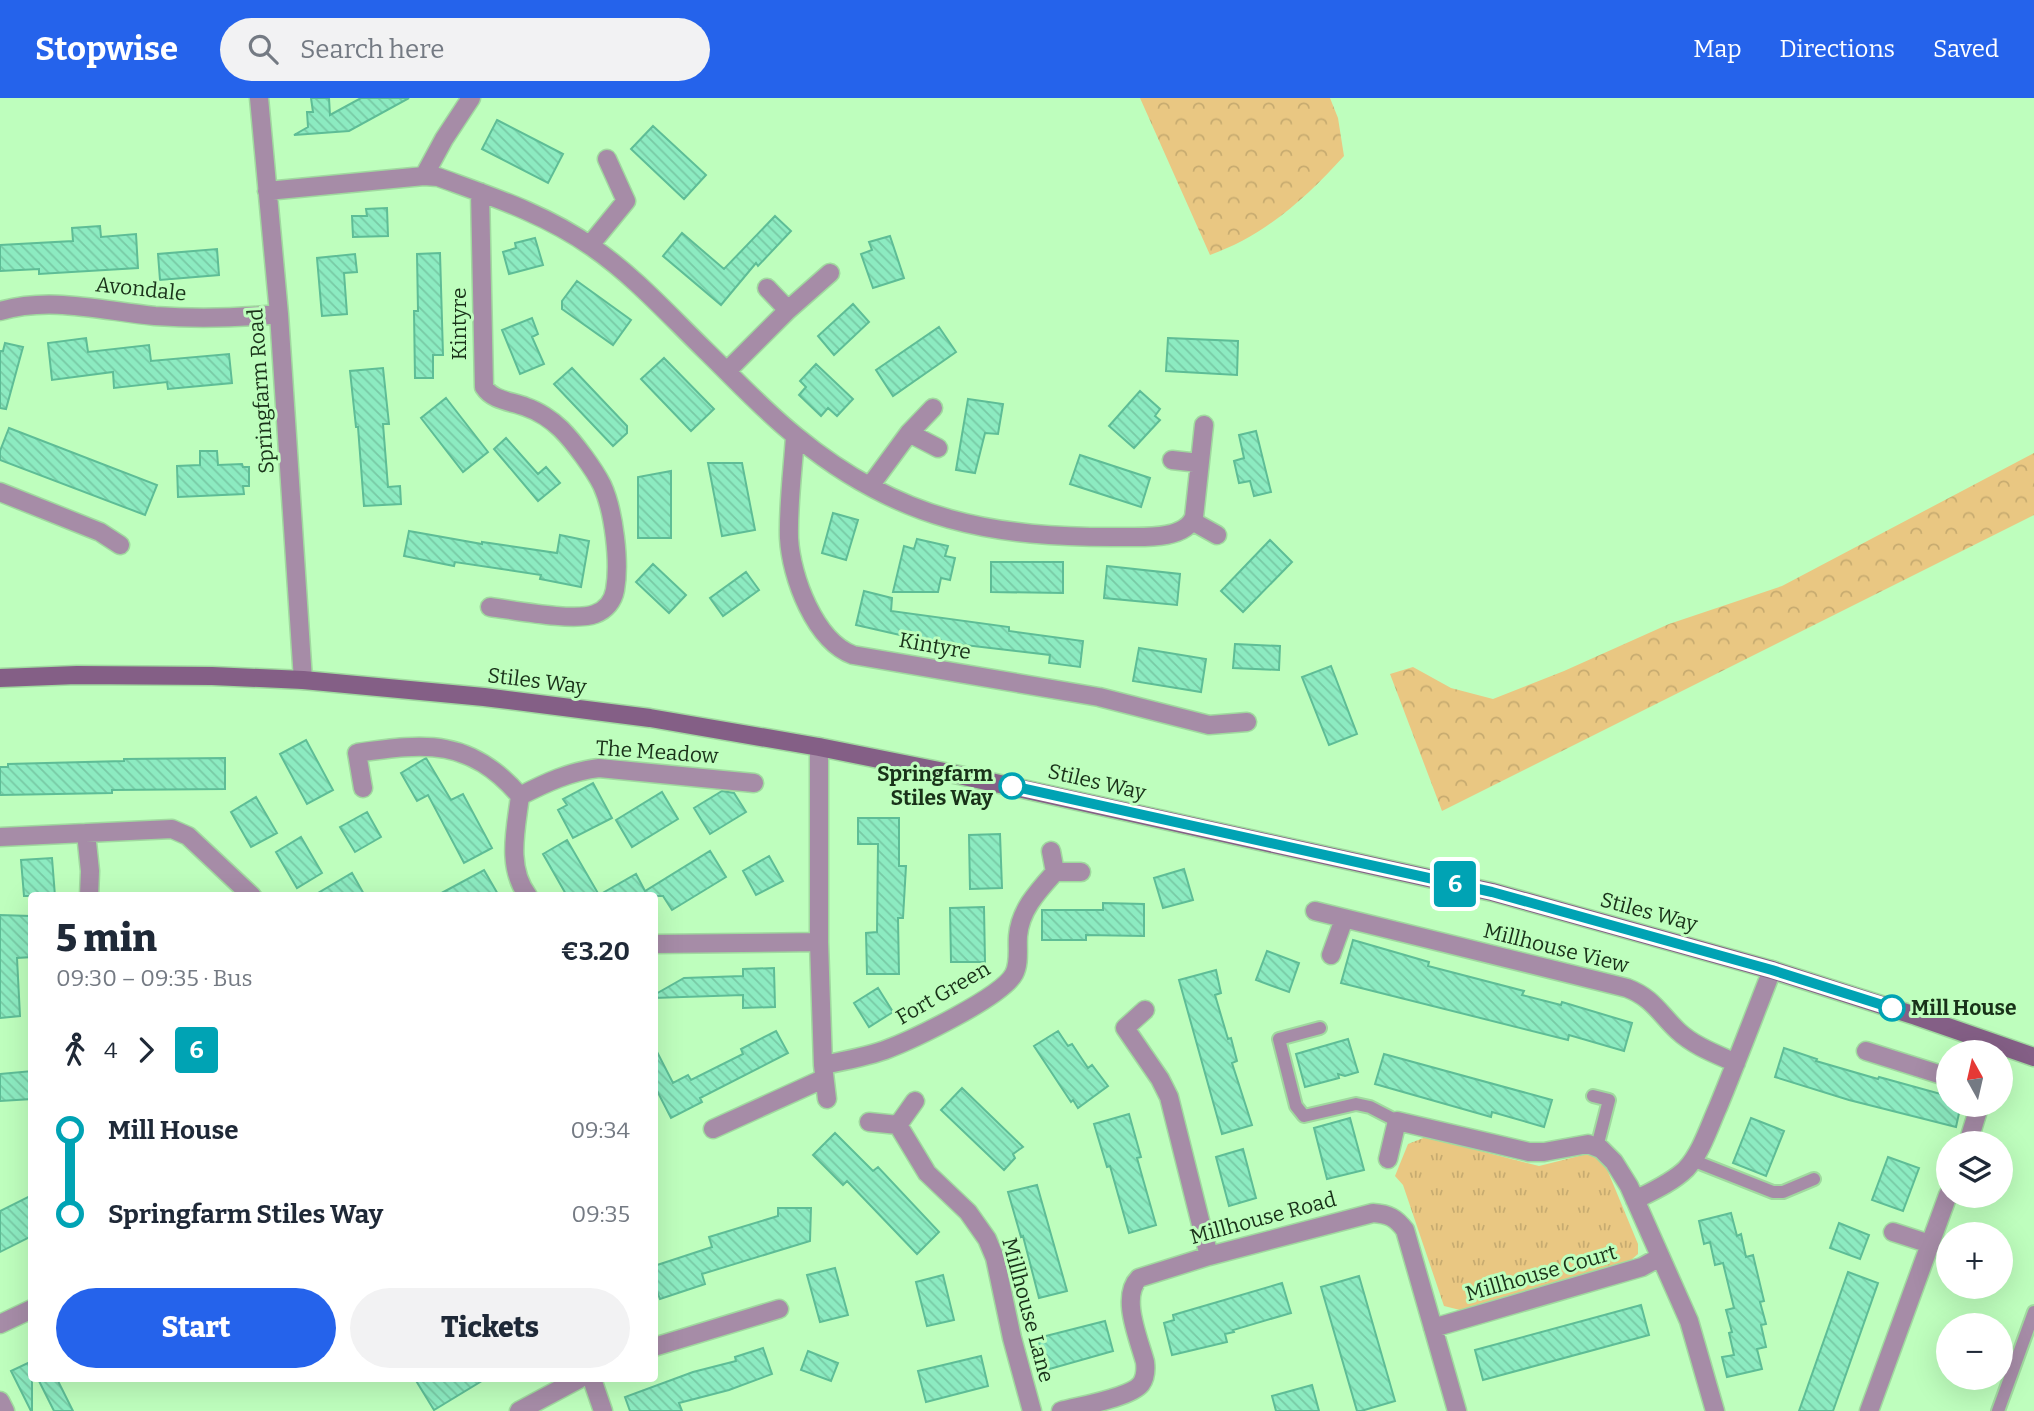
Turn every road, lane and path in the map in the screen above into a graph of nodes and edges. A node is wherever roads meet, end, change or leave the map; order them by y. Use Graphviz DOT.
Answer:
graph roads {
  1 [pos="259,98"];
  2 [pos="471,98"];
  3 [pos="607,159"];
  4 [pos="424,176"];
  5 [pos="267,191"];
  6 [pos="481,192"];
  7 [pos="590,245"];
  8 [pos="830,274"];
  9 [pos="767,288"];
  10 [pos="788,310"];
  11 [pos="0,311"];
  12 [pos="279,314"];
  13 [pos="727,370"];
  14 [pos="933,408"];
  15 [pos="1204,425"];
  16 [pos="909,433"];
  17 [pos="795,436"];
  18 [pos="938,448"];
  19 [pos="1172,460"];
  20 [pos="1199,463"];
  21 [pos="870,486"];
  22 [pos="0,492"];
  23 [pos="1192,521"];
  24 [pos="1217,535"];
  25 [pos="120,545"];
  26 [pos="489,607"];
  27 [pos="0,678"];
  28 [pos="303,681"];
  29 [pos="1247,722"];
  30 [pos="819,747"];
  31 [pos="754,783"];
  32 [pos="363,788"];
  33 [pos="520,796"];
  34 [pos="86,833"];
  35 [pos="0,837"];
  36 [pos="1051,852"];
  37 [pos="1055,872"];
  38 [pos="1081,872"];
  39 [pos="89,892"];
  40 [pos="248,892"];
  41 [pos="526,892"];
  42 [pos="1315,911"];
  43 [pos="1344,919"];
  44 [pos="819,943"];
  45 [pos="658,944"];
  46 [pos="1331,955"];
  47 [pos="1772,970"];
  48 [pos="1146,1010"];
  49 [pos="1321,1028"];
  50 [pos="1866,1051"];
  51 [pos="2034,1056"];
  52 [pos="1736,1063"];
  53 [pos="823,1072"];
  54 [pos="1936,1073"];
  55 [pos="1593,1096"];
  56 [pos="827,1099"];
  57 [pos="915,1101"];
  58 [pos="1397,1121"];
  59 [pos="869,1122"];
  60 [pos="898,1125"];
  61 [pos="713,1129"];
  62 [pos="1597,1147"];
  63 [pos="1388,1159"];
  64 [pos="1692,1160"];
  65 [pos="1814,1179"];
  66 [pos="1635,1200"];
  67 [pos="1943,1208"];
  68 [pos="1893,1232"];
  69 [pos="1930,1244"];
  70 [pos="1209,1256"];
  71 [pos="1660,1257"];
  72 [pos="779,1309"];
  73 [pos="28,1311"];
  74 [pos="2034,1312"];
  75 [pos="0,1324"];
  76 [pos="1433,1328"];
  77 [pos="658,1347"];
  78 [pos="573,1382"];
  79 [pos="593,1382"];
  80 [pos="0,1401"];
  81 [pos="5,1411"];
  82 [pos="519,1411"];
  83 [pos="603,1411"];
  84 [pos="1032,1411"];
  85 [pos="1061,1411"];
  86 [pos="1457,1411"];
  87 [pos="1715,1411"];
  88 [pos="1869,1411"];
  89 [pos="1998,1411"];
  1 -- 5 [label="street, Springfarm Road"];
  2 -- 4 [label="street"];
  3 -- 7 [label="street"];
  4 -- 5 [label="street"];
  4 -- 6 [label="street"];
  5 -- 12 [label="street, Springfarm Road"];
  6 -- 7 [label="street"];
  6 -- 26 [label="street, Kintyre"];
  7 -- 13 [label="street"];
  8 -- 10 [label="street"];
  9 -- 10 [label="street"];
  10 -- 13 [label="street"];
  11 -- 12 [label="street, Avondale"];
  12 -- 28 [label="street, Springfarm Road"];
  13 -- 17 [label="street"];
  14 -- 16 [label="street"];
  15 -- 20 [label="street"];
  16 -- 18 [label="street"];
  16 -- 21 [label="street"];
  17 -- 21 [label="street"];
  17 -- 29 [label="street, Kintyre"];
  19 -- 20 [label="street"];
  20 -- 23 [label="street"];
  21 -- 23 [label="street"];
  22 -- 25 [label="street"];
  23 -- 24 [label="street"];
  27 -- 28 [label="main road, Stiles Way"];
  28 -- 30 [label="main road, Stiles Way"];
  30 -- 44 [label="street"];
  30 -- 47 [label="main road, Stiles Way"];
  31 -- 33 [label="street, The Meadow"];
  32 -- 33 [label="street"];
  33 -- 41 [label="street"];
  34 -- 35 [label="street"];
  34 -- 39 [label="street"];
  34 -- 40 [label="street"];
  36 -- 37 [label="street"];
  37 -- 38 [label="street"];
  37 -- 53 [label="street, Fort Green"];
  42 -- 43 [label="street, Millhouse View"];
  43 -- 46 [label="street"];
  43 -- 52 [label="street, Millhouse View"];
  44 -- 45 [label="street"];
  44 -- 53 [label="street"];
  47 -- 51 [label="main road, Stiles Way"];
  47 -- 52 [label="street"];
  48 -- 70 [label="street"];
  49 -- 58 [label="lane"];
  50 -- 54 [label="street"];
  52 -- 64 [label="street"];
  53 -- 56 [label="street"];
  53 -- 61 [label="street"];
  55 -- 62 [label="lane"];
  57 -- 60 [label="street"];
  58 -- 62 [label="street"];
  58 -- 63 [label="street"];
  59 -- 60 [label="street"];
  60 -- 84 [label="street, Millhouse Lane"];
  62 -- 66 [label="street"];
  64 -- 65 [label="lane"];
  64 -- 66 [label="street"];
  66 -- 71 [label="street"];
  67 -- 69 [label="street"];
  68 -- 69 [label="street"];
  69 -- 88 [label="street"];
  70 -- 76 [label="street, Millhouse Road"];
  70 -- 85 [label="street, Millhouse Road"];
  71 -- 76 [label="street, Millhouse Court"];
  71 -- 87 [label="street"];
  72 -- 77 [label="street"];
  73 -- 75 [label="street"];
  74 -- 89 [label="lane"];
  76 -- 86 [label="street, Millhouse Road"];
  78 -- 82 [label="street"];
  79 -- 83 [label="street"];
  80 -- 81 [label="street"];
}
